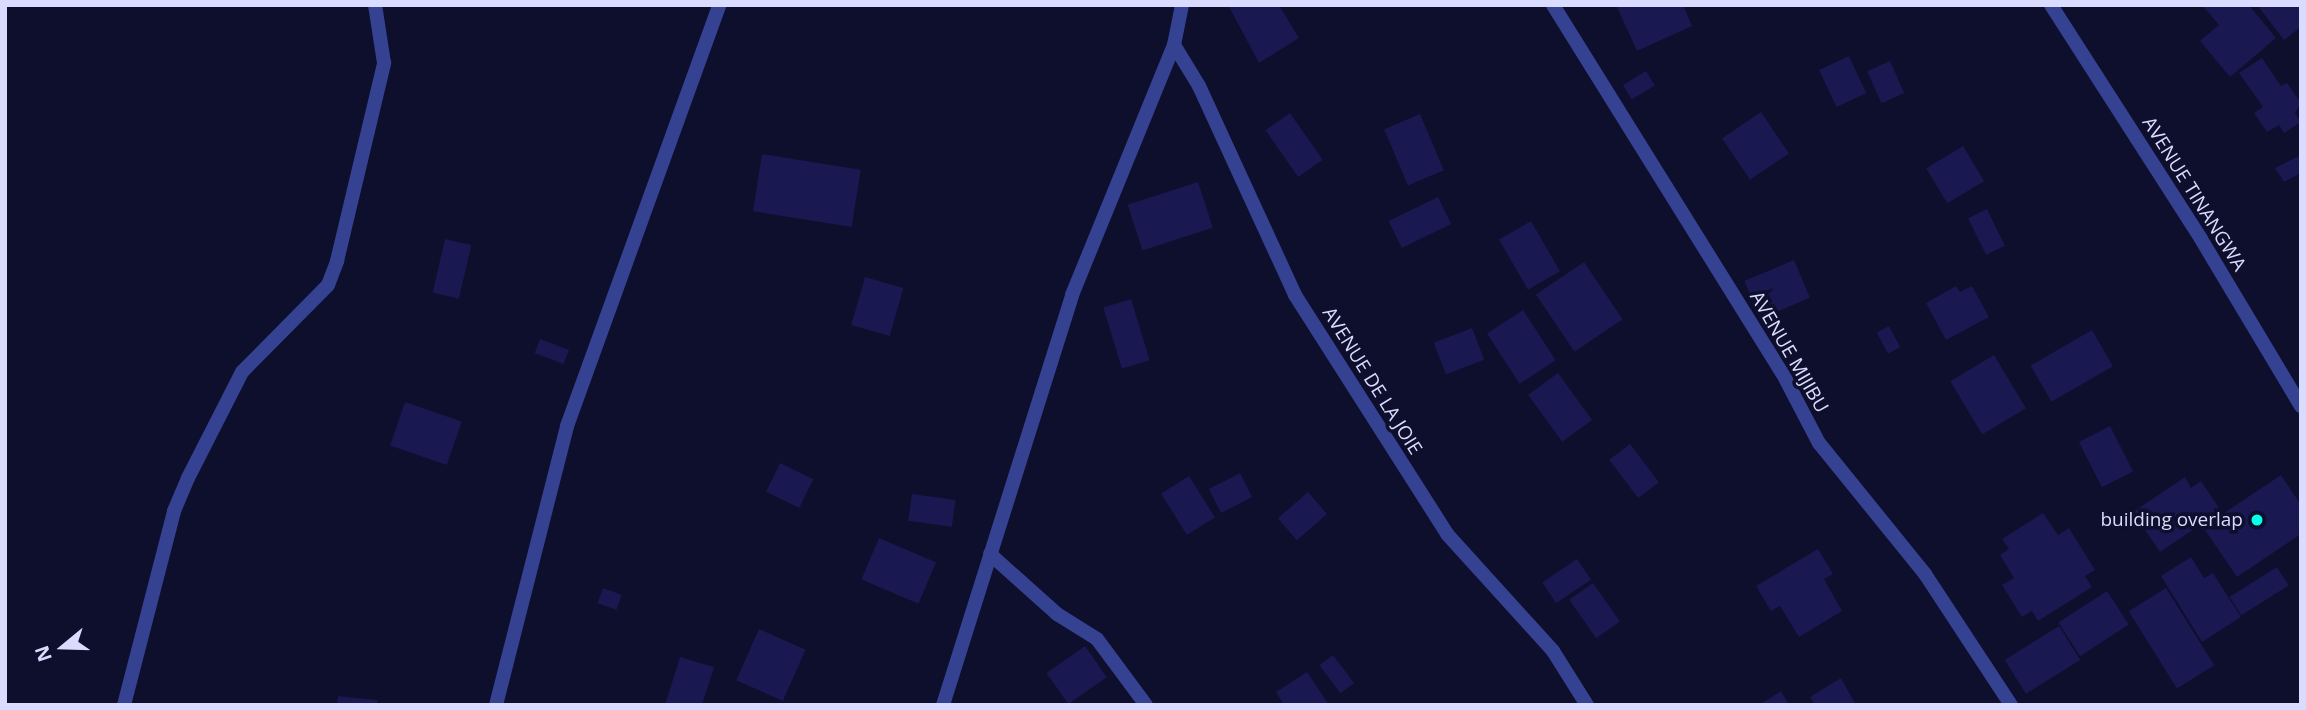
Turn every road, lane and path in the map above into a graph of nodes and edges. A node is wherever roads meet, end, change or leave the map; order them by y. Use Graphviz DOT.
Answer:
graph roads {
  1 [pos="375,5"];
  2 [pos="719,5"];
  3 [pos="1182,5"];
  4 [pos="1553,5"];
  5 [pos="2051,5"];
  6 [pos="1174,45"];
  7 [pos="2301,406"];
  8 [pos="990,554"];
  9 [pos="124,705"];
  10 [pos="496,705"];
  11 [pos="943,705"];
  12 [pos="1146,705"];
  13 [pos="1587,705"];
  14 [pos="2011,705"];
  1 -- 9 [label="street"];
  2 -- 10 [label="street"];
  3 -- 6 [label="street"];
  4 -- 14 [label="street, AVENUE MIJIBU"];
  5 -- 7 [label="street, AVENUE TINANGWA"];
  6 -- 8 [label="street"];
  6 -- 13 [label="street, AVENUE DE LA JOIE"];
  8 -- 11 [label="street"];
  8 -- 12 [label="street"];
}
